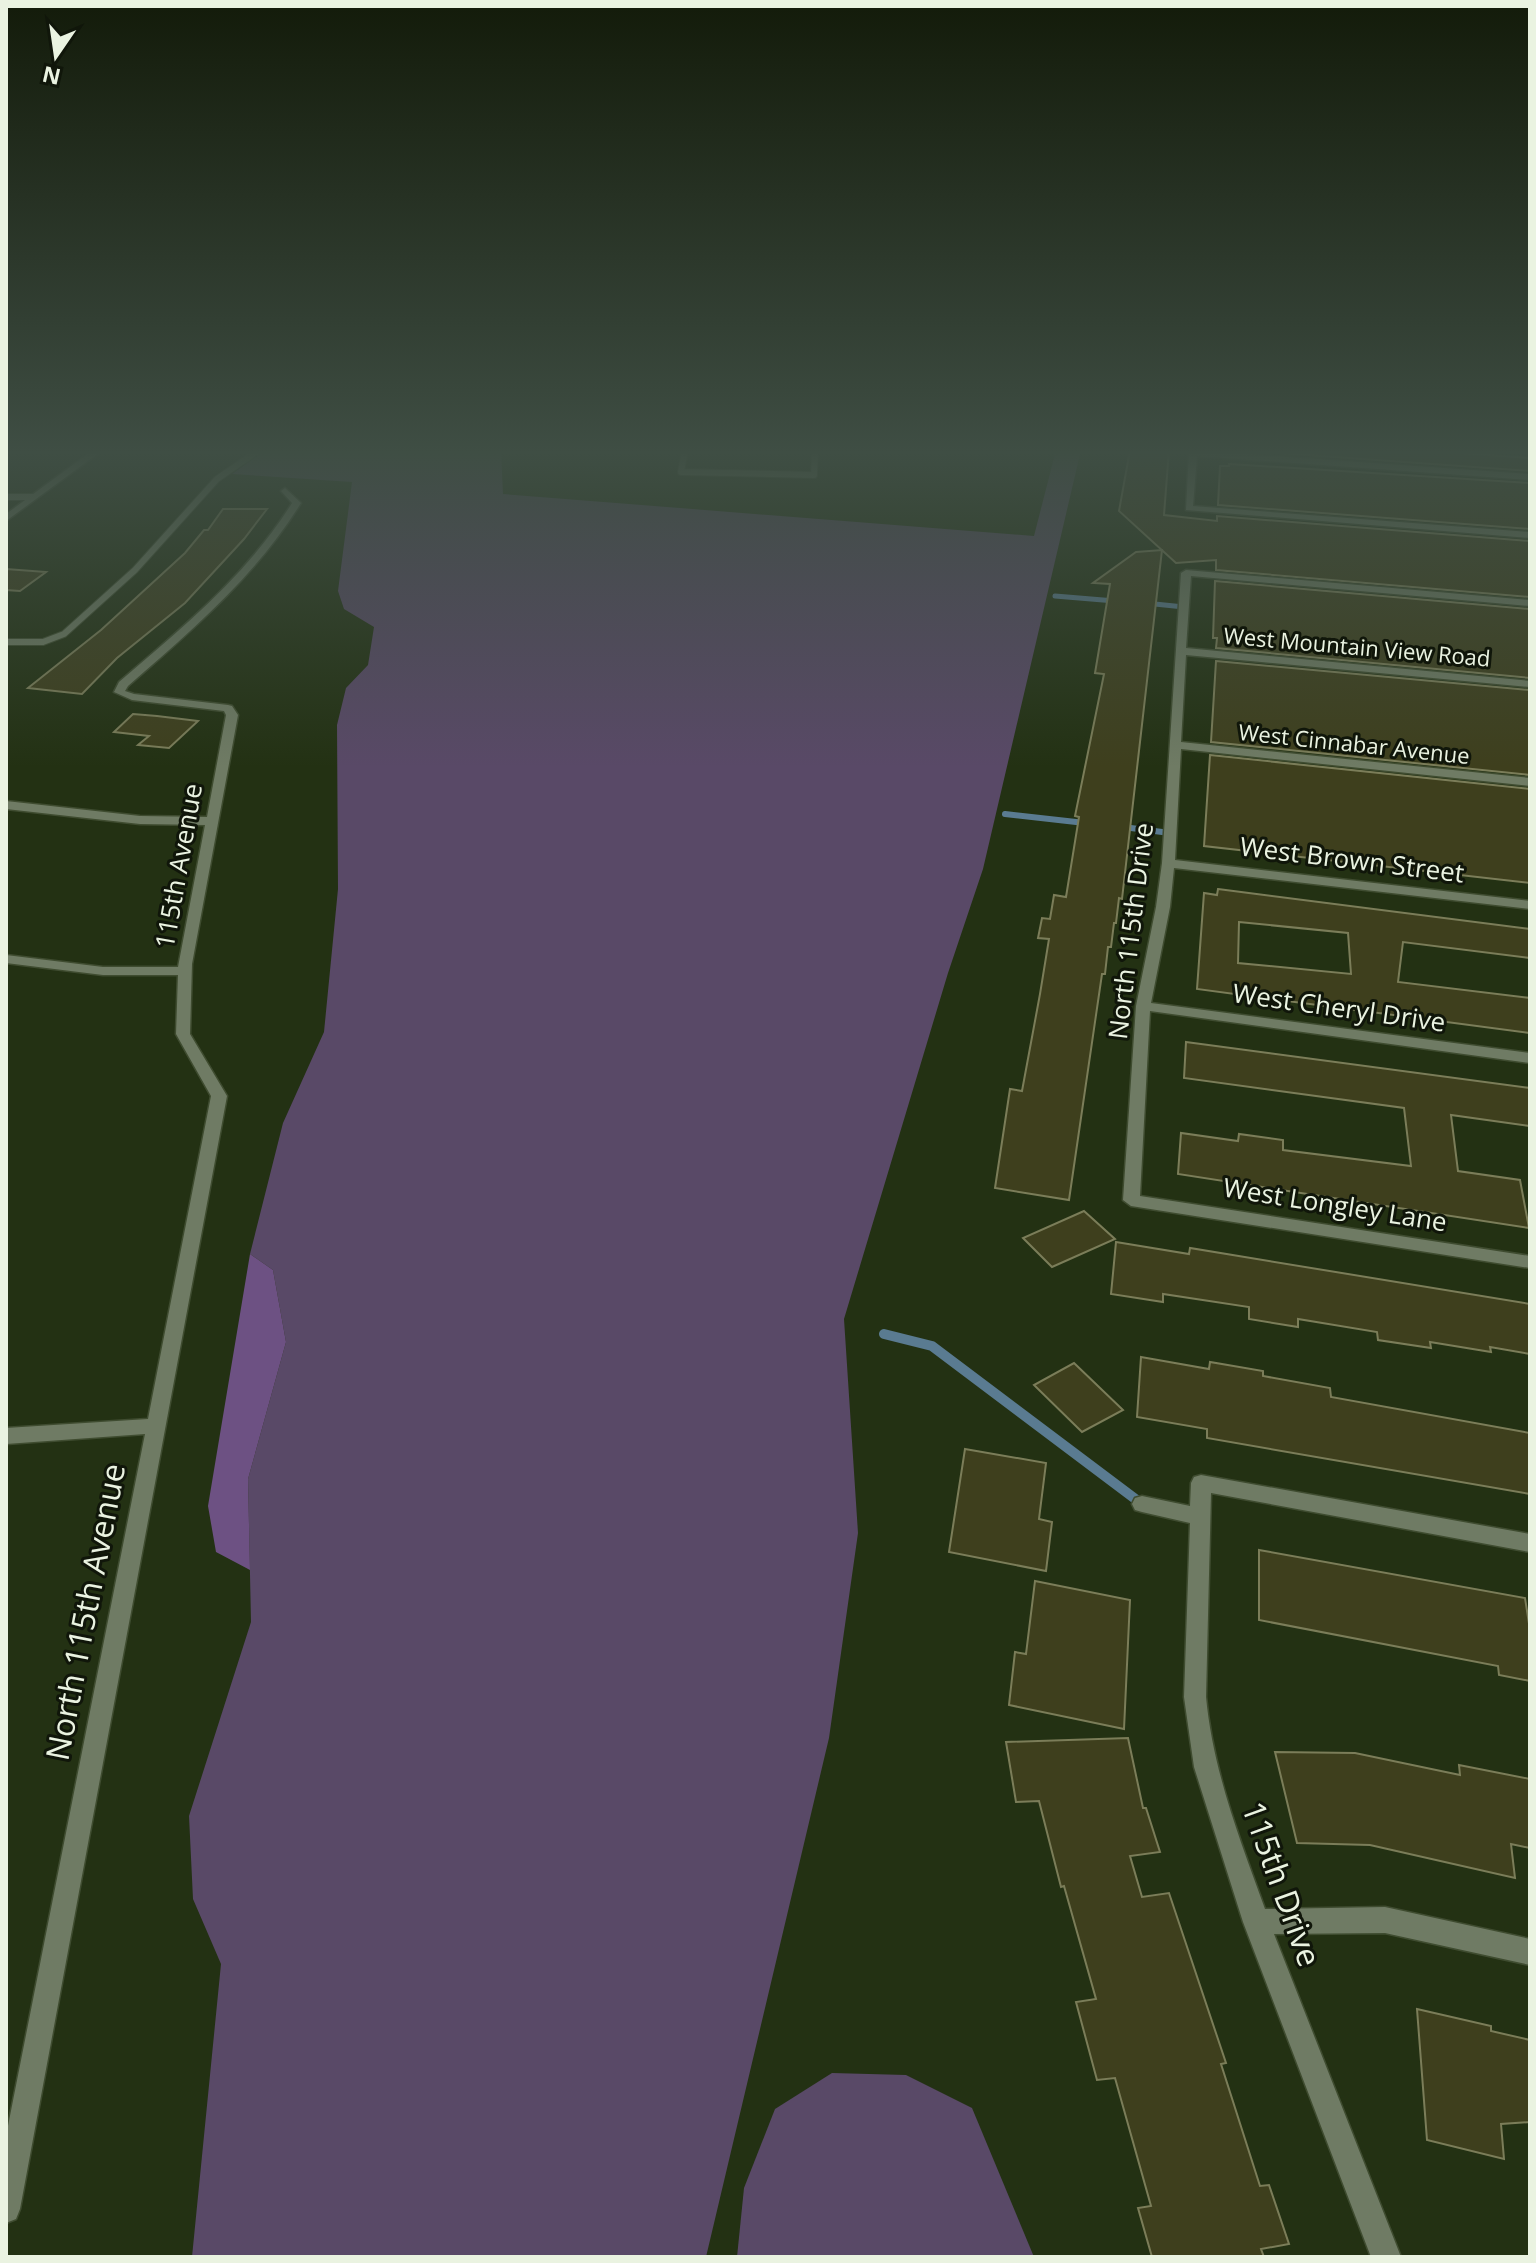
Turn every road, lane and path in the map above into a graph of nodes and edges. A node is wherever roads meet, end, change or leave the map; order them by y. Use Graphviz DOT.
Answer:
graph roads {
  1 [pos="148,556"];
  2 [pos="258,556"];
  3 [pos="1530,603"];
  4 [pos="6,642"];
  5 [pos="1181,651"];
  6 [pos="1530,684"];
  7 [pos="1175,745"];
  8 [pos="1530,782"];
  9 [pos="6,805"];
  10 [pos="210,821"];
  11 [pos="1168,863"];
  12 [pos="1530,905"];
  13 [pos="6,959"];
  14 [pos="186,971"];
  15 [pos="1143,1006"];
  16 [pos="183,1034"];
  17 [pos="1530,1058"];
  18 [pos="1131,1200"];
  19 [pos="1530,1262"];
  20 [pos="153,1426"];
  21 [pos="6,1436"];
  22 [pos="1142,1504"];
  23 [pos="1200,1517"];
  24 [pos="1530,1543"];
  25 [pos="1256,1922"];
  26 [pos="1530,1952"];
  27 [pos="6,2209"];
  28 [pos="1386,2257"];
  1 -- 4 [label="lane"];
  2 -- 10 [label="street, 115th Avenue"];
  3 -- 5 [label="street, North 115th Drive"];
  5 -- 6 [label="street, West Mountain View Road"];
  5 -- 7 [label="street, North 115th Drive"];
  7 -- 8 [label="street, West Cinnabar Avenue"];
  7 -- 11 [label="street, North 115th Drive"];
  9 -- 10 [label="street"];
  10 -- 14 [label="street, 115th Avenue"];
  11 -- 12 [label="street, West Brown Street"];
  11 -- 15 [label="street, North 115th Drive"];
  13 -- 14 [label="street"];
  14 -- 16 [label="street, 115th Avenue"];
  15 -- 17 [label="street, West Cheryl Drive"];
  15 -- 18 [label="street, North 115th Drive"];
  16 -- 20 [label="street, North 115th Avenue"];
  18 -- 19 [label="street, West Longley Lane"];
  20 -- 21 [label="street"];
  20 -- 27 [label="street, North 115th Avenue"];
  22 -- 23 [label="street"];
  23 -- 24 [label="street, 115th Drive"];
  23 -- 25 [label="street, 115th Drive"];
  25 -- 26 [label="street"];
  25 -- 28 [label="street, 115th Drive"];
}
